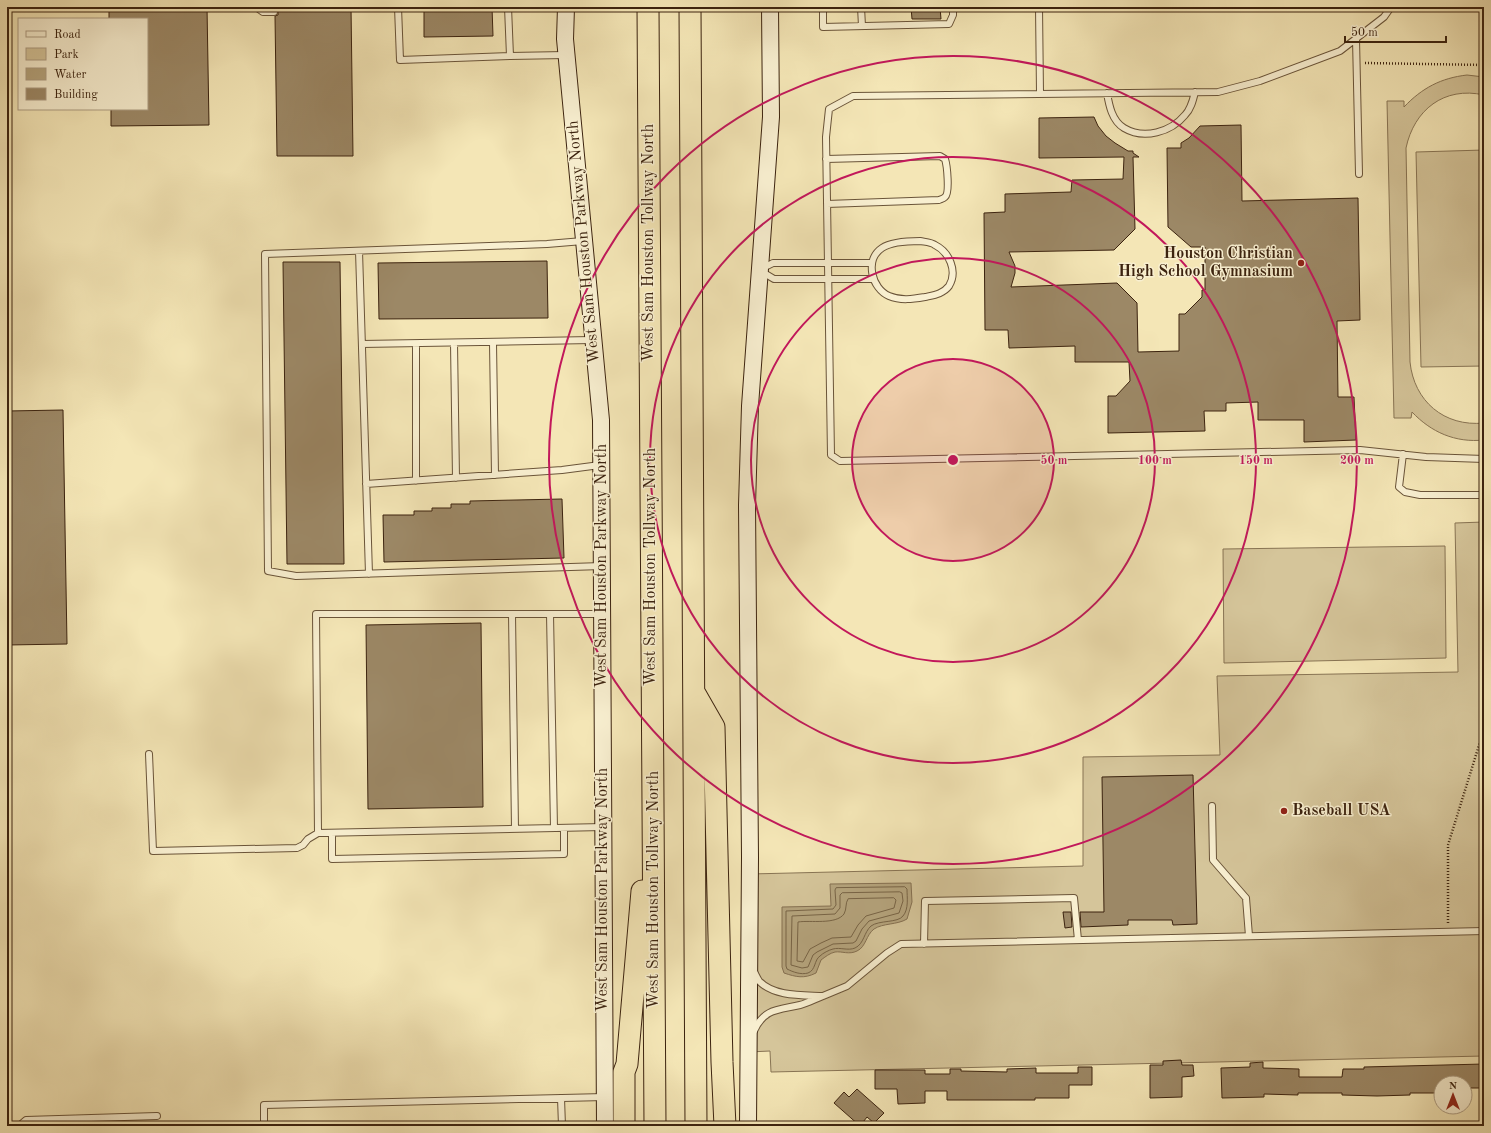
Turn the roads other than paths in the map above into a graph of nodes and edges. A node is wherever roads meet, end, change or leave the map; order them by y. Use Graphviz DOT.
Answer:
graph roads {
  1 [pos="256,7"];
  2 [pos="398,7"];
  3 [pos="508,7"];
  4 [pos="566,7"];
  5 [pos="648,7"];
  6 [pos="690,7"];
  7 [pos="770,7"];
  8 [pos="823,7"];
  9 [pos="861,7"];
  10 [pos="953,7"];
  11 [pos="1039,7"];
  12 [pos="1391,7"];
  13 [pos="274,12"];
  14 [pos="862,26"];
  15 [pos="1356,39"];
  16 [pos="567,55"];
  17 [pos="510,56"];
  18 [pos="1195,92"];
  19 [pos="1040,93"];
  20 [pos="1107,93"];
  21 [pos="826,160"];
  22 [pos="1359,174"];
  23 [pos="827,204"];
  24 [pos="584,240"];
  25 [pos="359,251"];
  26 [pos="828,263"];
  27 [pos="872,263"];
  28 [pos="759,270"];
  29 [pos="828,279"];
  30 [pos="874,279"];
  31 [pos="593,340"];
  32 [pos="454,343"];
  33 [pos="493,343"];
  34 [pos="362,344"];
  35 [pos="416,344"];
  36 [pos="1402,454"];
  37 [pos="1484,459"];
  38 [pos="601,464"];
  39 [pos="495,475"];
  40 [pos="456,478"];
  41 [pos="416,481"];
  42 [pos="366,484"];
  43 [pos="1484,495"];
  44 [pos="602,566"];
  45 [pos="369,574"];
  46 [pos="512,614"];
  47 [pos="550,614"];
  48 [pos="602,614"];
  49 [pos="694,692"];
  50 [pos="149,754"];
  51 [pos="653,765"];
  52 [pos="1212,806"];
  53 [pos="603,827"];
  54 [pos="554,828"];
  55 [pos="564,828"];
  56 [pos="515,829"];
  57 [pos="318,833"];
  58 [pos="332,833"];
  59 [pos="1484,931"];
  60 [pos="1249,936"];
  61 [pos="1078,940"];
  62 [pos="924,944"];
  63 [pos="749,963"];
  64 [pos="823,996"];
  65 [pos="749,1041"];
  66 [pos="604,1097"];
  67 [pos="561,1098"];
  68 [pos="157,1116"];
  69 [pos="39,1123"];
  70 [pos="19,1126"];
  71 [pos="264,1126"];
  72 [pos="562,1126"];
  73 [pos="605,1126"];
  74 [pos="624,1126"];
  75 [pos="656,1126"];
  76 [pos="696,1126"];
  77 [pos="726,1126"];
  78 [pos="748,1126"];
  1 -- 13 [label="lane"];
  2 -- 17 [label="lane"];
  3 -- 17 [label="lane"];
  4 -- 16 [label="main road, West Sam Houston Parkway North"];
  5 -- 51 [label="highway, West Sam Houston Tollway North"];
  6 -- 49 [label="highway"];
  7 -- 28 [label="main road"];
  8 -- 14 [label="lane"];
  9 -- 14 [label="lane"];
  10 -- 14 [label="lane"];
  11 -- 19 [label="lane"];
  12 -- 15 [label="lane"];
  15 -- 18 [label="lane"];
  15 -- 22 [label="lane"];
  16 -- 17 [label="lane"];
  16 -- 24 [label="main road, West Sam Houston Parkway North"];
  18 -- 20 [label="lane"];
  18 -- 20 [label="lane"];
  19 -- 20 [label="lane"];
  19 -- 21 [label="lane"];
  21 -- 23 [label="lane"];
  21 -- 23 [label="lane"];
  23 -- 26 [label="lane"];
  24 -- 25 [label="lane"];
  24 -- 31 [label="main road, West Sam Houston Parkway North"];
  25 -- 34 [label="lane"];
  25 -- 45 [label="lane"];
  26 -- 27 [label="lane"];
  26 -- 28 [label="lane"];
  26 -- 29 [label="lane"];
  27 -- 30 [label="lane"];
  27 -- 30 [label="lane"];
  28 -- 29 [label="lane"];
  28 -- 63 [label="main road"];
  29 -- 30 [label="lane"];
  29 -- 36 [label="lane"];
  31 -- 33 [label="lane"];
  31 -- 38 [label="main road, West Sam Houston Parkway North"];
  32 -- 33 [label="lane"];
  32 -- 35 [label="lane"];
  32 -- 40 [label="lane"];
  33 -- 39 [label="lane"];
  34 -- 35 [label="lane"];
  34 -- 42 [label="lane"];
  35 -- 41 [label="lane"];
  36 -- 37 [label="lane"];
  36 -- 43 [label="lane"];
  38 -- 39 [label="lane"];
  38 -- 44 [label="main road, West Sam Houston Parkway North"];
  39 -- 40 [label="lane"];
  40 -- 41 [label="lane"];
  41 -- 42 [label="lane"];
  42 -- 45 [label="lane"];
  44 -- 45 [label="lane"];
  44 -- 48 [label="main road, West Sam Houston Parkway North"];
  46 -- 47 [label="lane"];
  46 -- 56 [label="lane"];
  46 -- 57 [label="lane"];
  47 -- 48 [label="lane"];
  47 -- 54 [label="lane"];
  48 -- 53 [label="main road, West Sam Houston Parkway North"];
  49 -- 76 [label="highway"];
  49 -- 77 [label="highway"];
  50 -- 57 [label="lane"];
  51 -- 74 [label="highway"];
  51 -- 75 [label="highway, West Sam Houston Tollway North"];
  52 -- 60 [label="lane"];
  53 -- 55 [label="lane"];
  53 -- 66 [label="main road, West Sam Houston Parkway North"];
  54 -- 55 [label="lane"];
  54 -- 56 [label="lane"];
  55 -- 58 [label="lane"];
  56 -- 58 [label="lane"];
  57 -- 58 [label="lane"];
  59 -- 60 [label="lane"];
  60 -- 61 [label="lane"];
  61 -- 62 [label="lane"];
  61 -- 62 [label="lane"];
  62 -- 64 [label="lane"];
  63 -- 64 [label="lane"];
  63 -- 65 [label="main road"];
  64 -- 65 [label="lane"];
  65 -- 78 [label="main road"];
  66 -- 67 [label="lane"];
  66 -- 73 [label="main road, West Sam Houston Parkway North"];
  67 -- 71 [label="lane"];
  67 -- 72 [label="lane"];
  68 -- 69 [label="lane"];
  69 -- 70 [label="lane"];
}
